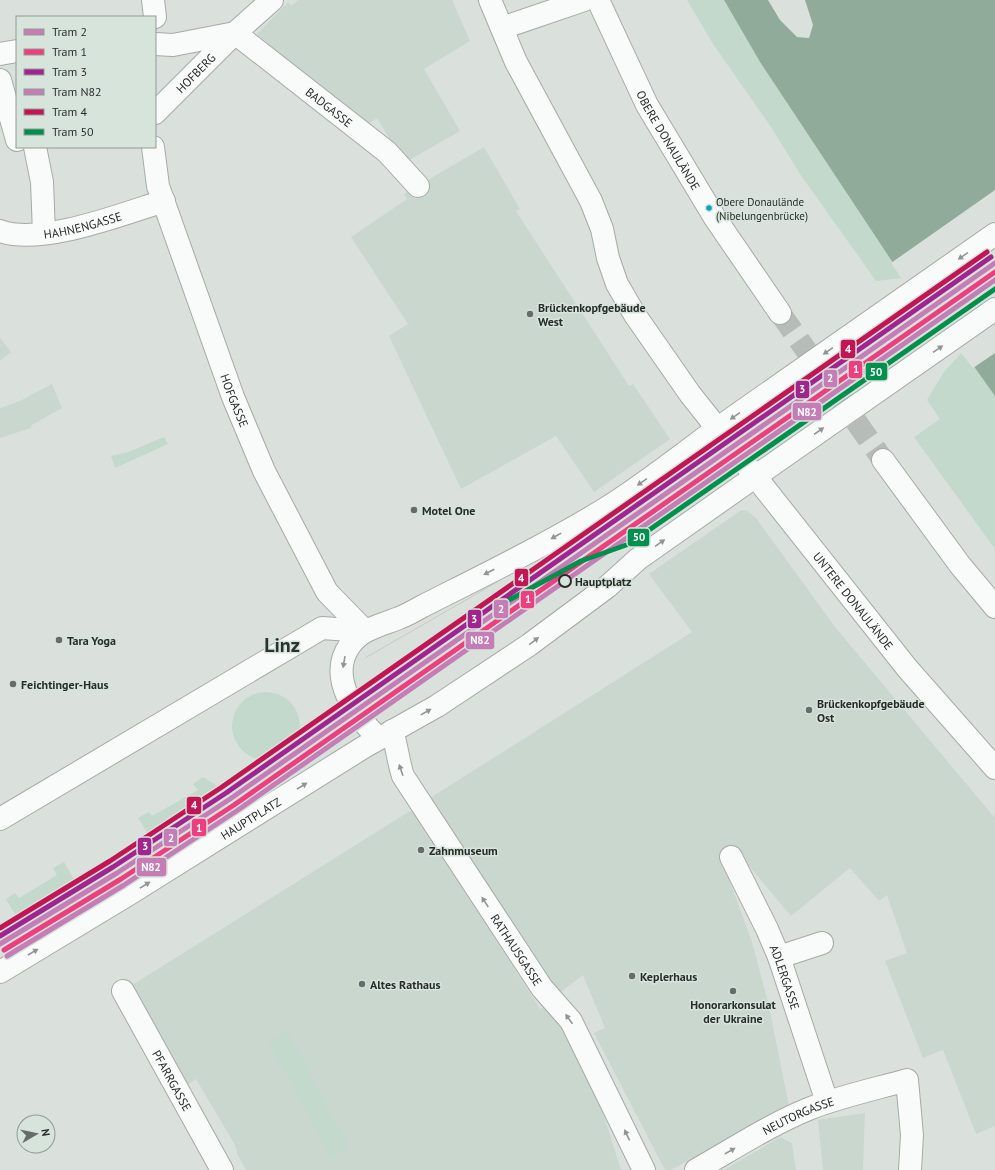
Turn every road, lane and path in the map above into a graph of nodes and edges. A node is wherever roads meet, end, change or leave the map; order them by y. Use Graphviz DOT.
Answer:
graph roads {
  1 [pos="153,0"];
  2 [pos="272,0"];
  3 [pos="490,0"];
  4 [pos="500,0"];
  5 [pos="584,0"];
  6 [pos="598,0"];
  7 [pos="155,16"];
  8 [pos="502,28"];
  9 [pos="235,33"];
  10 [pos="156,44"];
  11 [pos="16,51"];
  12 [pos="0,54"];
  13 [pos="0,80"];
  14 [pos="156,112"];
  15 [pos="16,136"];
  16 [pos="35,148"];
  17 [pos="153,148"];
  18 [pos="418,186"];
  19 [pos="164,201"];
  20 [pos="0,232"];
  21 [pos="44,233"];
  22 [pos="995,234"];
  23 [pos="995,309"];
  24 [pos="780,313"];
  25 [pos="718,428"];
  26 [pos="883,460"];
  27 [pos="756,476"];
  28 [pos="995,607"];
  29 [pos="365,631"];
  30 [pos="385,735"];
  31 [pos="995,768"];
  32 [pos="0,819"];
  33 [pos="730,857"];
  34 [pos="822,943"];
  35 [pos="779,957"];
  36 [pos="0,972"];
  37 [pos="122,991"];
  38 [pos="827,1102"];
  39 [pos="222,1170"];
  40 [pos="644,1170"];
  41 [pos="696,1170"];
  42 [pos="910,1170"];
  1 -- 7 [label="street"];
  2 -- 9 [label="street, HOFBERG"];
  3 -- 8 [label="street, UNTERE DONAULÄNDE"];
  4 -- 8 [label="street"];
  5 -- 8 [label="street"];
  6 -- 24 [label="street, OBERE DONAULÄNDE"];
  8 -- 25 [label="street, UNTERE DONAULÄNDE"];
  9 -- 10 [label="street, HOFBERG"];
  9 -- 14 [label="street, HOFBERG"];
  9 -- 18 [label="street, BADGASSE"];
  11 -- 12 [label="street"];
  13 -- 15 [label="street"];
  16 -- 21 [label="street"];
  17 -- 19 [label="street, HOFGASSE"];
  19 -- 21 [label="street, HAHNENGASSE"];
  19 -- 29 [label="street, HOFGASSE"];
  20 -- 21 [label="street, HAHNENGASSE"];
  22 -- 25 [label="street, one-way"];
  27 -- 23 [label="street, HAUPTPLATZ, one-way"];
  25 -- 27 [label="street, UNTERE DONAULÄNDE"];
  25 -- 29 [label="street, one-way"];
  26 -- 28 [label="street"];
  30 -- 27 [label="street, HAUPTPLATZ, one-way"];
  27 -- 31 [label="street, UNTERE DONAULÄNDE"];
  29 -- 30 [label="street, one-way"];
  29 -- 32 [label="street"];
  36 -- 30 [label="street, HAUPTPLATZ, one-way"];
  40 -- 30 [label="street, RATHAUSGASSE, one-way"];
  33 -- 35 [label="street, ADLERGASSE"];
  34 -- 35 [label="street"];
  35 -- 38 [label="street, ADLERGASSE"];
  37 -- 39 [label="street, PFARRGASSE"];
  41 -- 38 [label="street, NEUTORGASSE, one-way"];
  38 -- 42 [label="street, NEUTORGASSE"];
}
